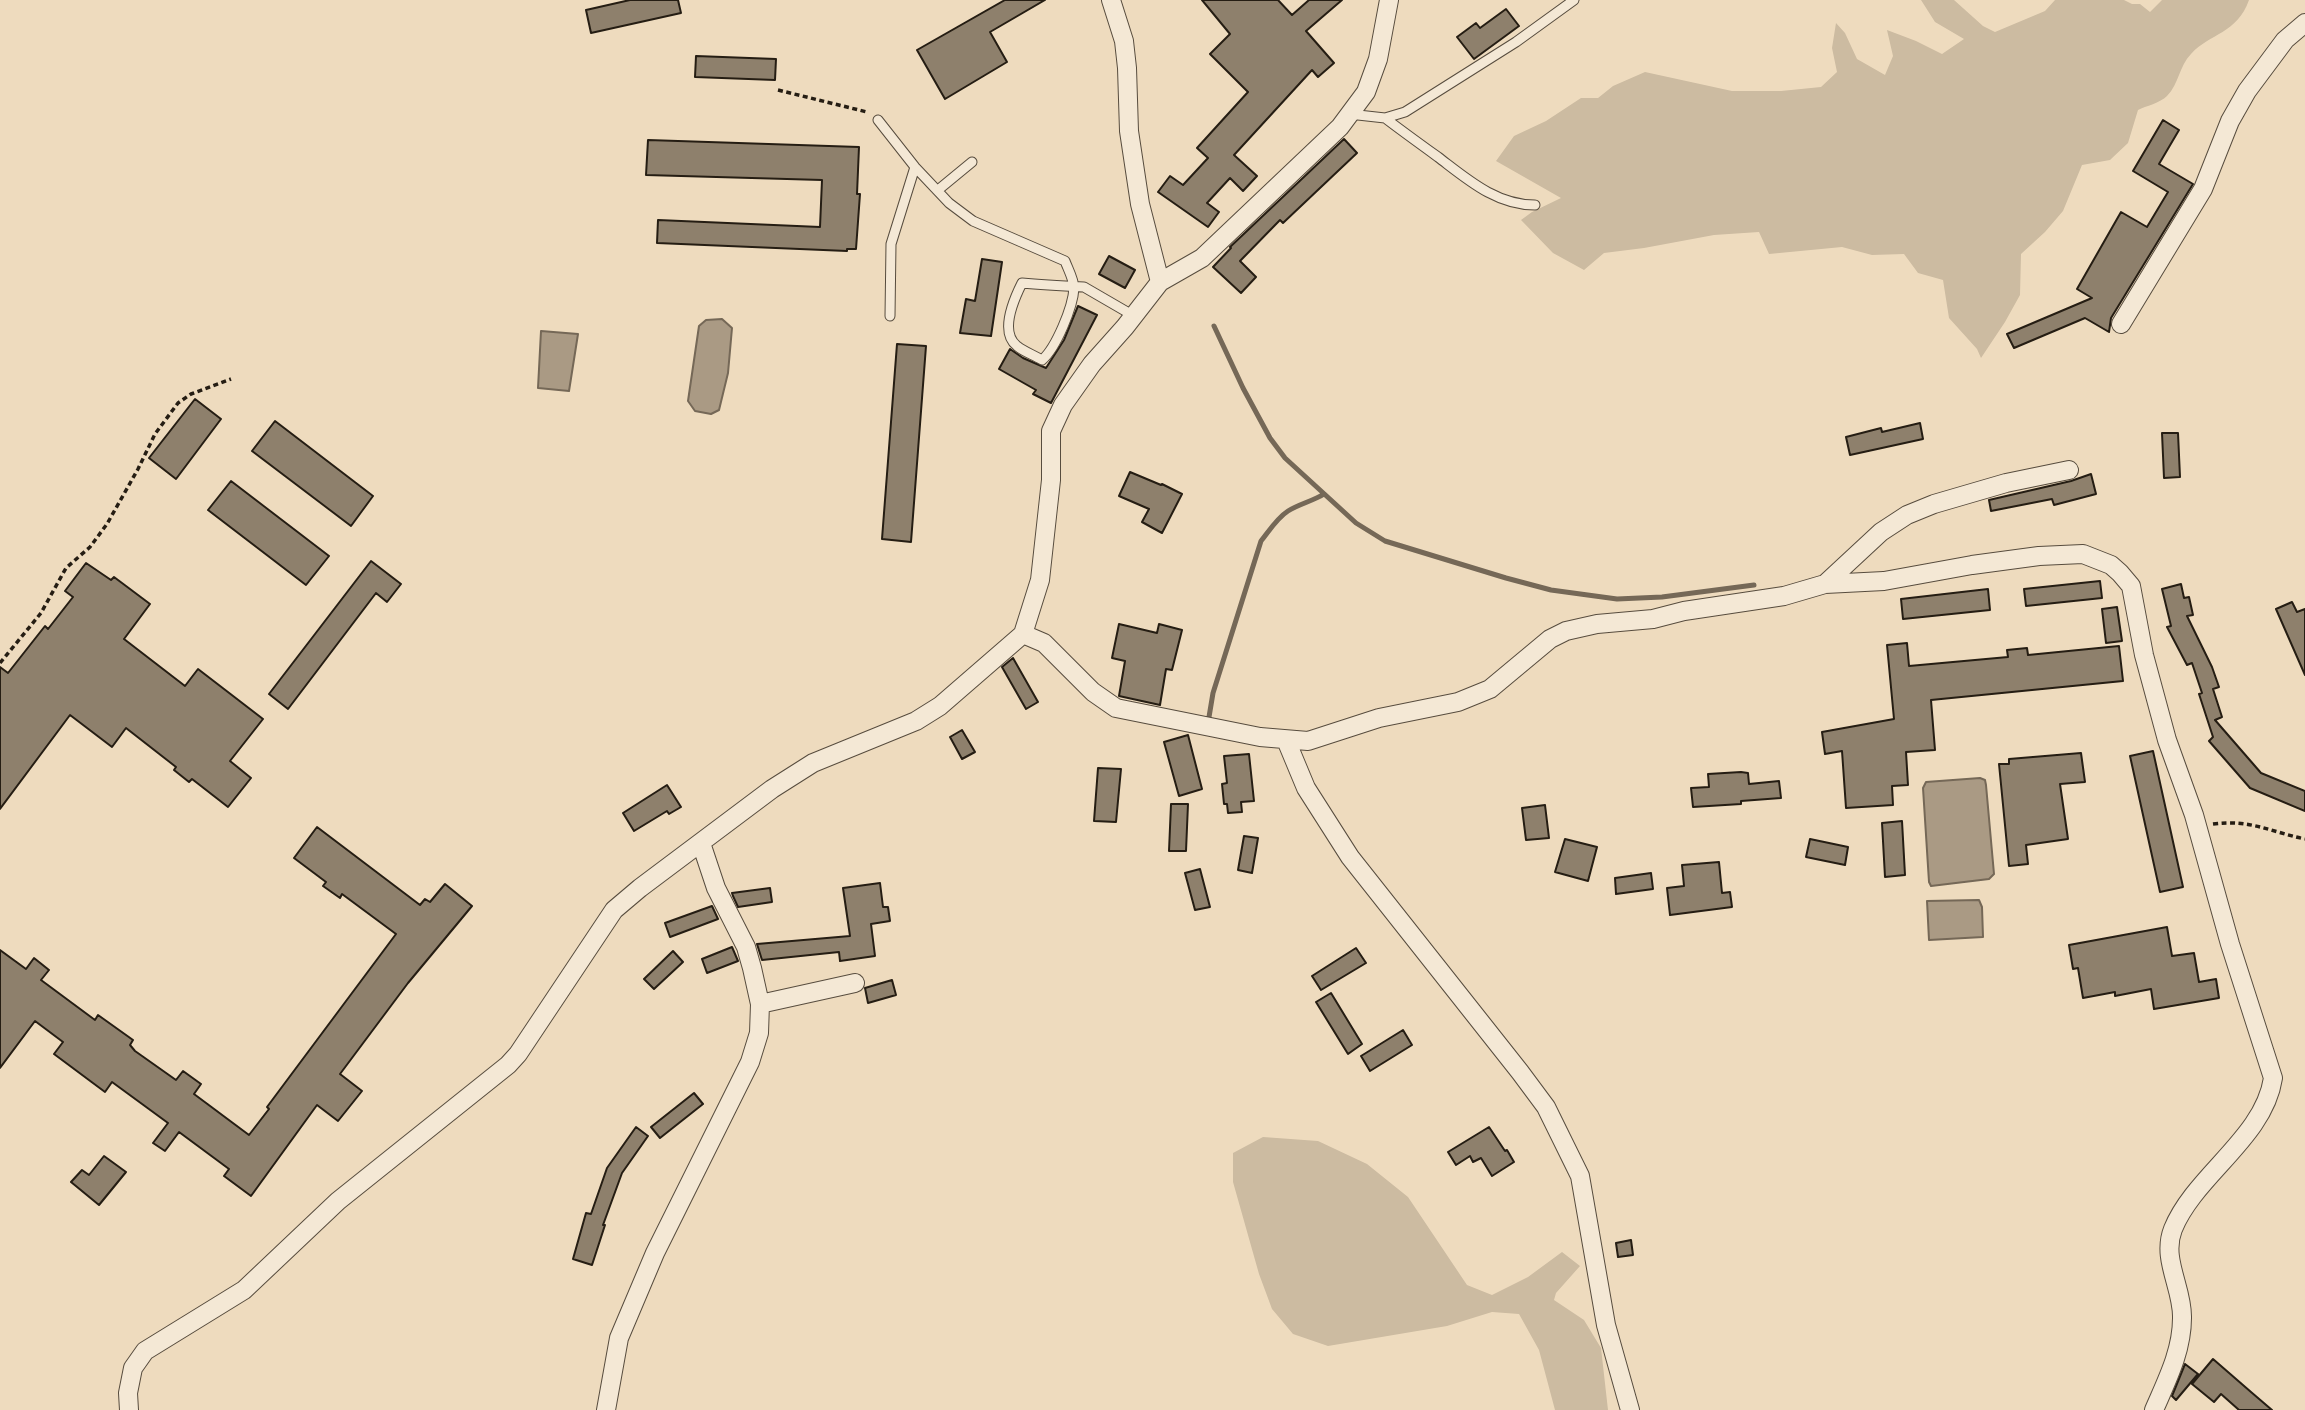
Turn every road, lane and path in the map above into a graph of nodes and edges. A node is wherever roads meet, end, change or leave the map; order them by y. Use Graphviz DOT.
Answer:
graph roads {
  1 [pos="1111,0"];
  2 [pos="1389,0"];
  3 [pos="1574,0"];
  4 [pos="2305,23"];
  5 [pos="778,90"];
  6 [pos="1349,114"];
  7 [pos="1385,118"];
  8 [pos="878,120"];
  9 [pos="972,162"];
  10 [pos="915,167"];
  11 [pos="938,190"];
  12 [pos="1535,205"];
  13 [pos="1160,282"];
  14 [pos="1074,287"];
  15 [pos="890,316"];
  16 [pos="1134,316"];
  17 [pos="2121,324"];
  18 [pos="231,379"];
  19 [pos="2069,470"];
  20 [pos="1825,584"];
  21 [pos="1023,634"];
  22 [pos="0,663"];
  23 [pos="1286,740"];
  24 [pos="2197,826"];
  25 [pos="2305,839"];
  26 [pos="701,843"];
  27 [pos="855,983"];
  28 [pos="760,1004"];
  29 [pos="129,1410"];
  30 [pos="606,1410"];
  31 [pos="1630,1410"];
  32 [pos="2154,1410"];
  1 -- 13 [label="street"];
  2 -- 6 [label="street"];
  3 -- 7 [label="lane"];
  4 -- 17 [label="street"];
  5 -- 8 [label="path"];
  6 -- 7 [label="lane"];
  6 -- 13 [label="street"];
  7 -- 12 [label="lane"];
  8 -- 10 [label="lane"];
  9 -- 11 [label="lane"];
  10 -- 11 [label="lane"];
  10 -- 15 [label="lane"];
  11 -- 14 [label="lane"];
  13 -- 16 [label="street"];
  14 -- 14 [label="lane"];
  14 -- 16 [label="lane"];
  16 -- 21 [label="street"];
  18 -- 22 [label="path"];
  19 -- 20 [label="street"];
  20 -- 23 [label="street"];
  20 -- 24 [label="street"];
  21 -- 23 [label="street"];
  21 -- 26 [label="street"];
  23 -- 31 [label="street"];
  24 -- 25 [label="path"];
  24 -- 32 [label="street"];
  26 -- 28 [label="street"];
  26 -- 29 [label="street"];
  27 -- 28 [label="street"];
  28 -- 30 [label="street"];
}
